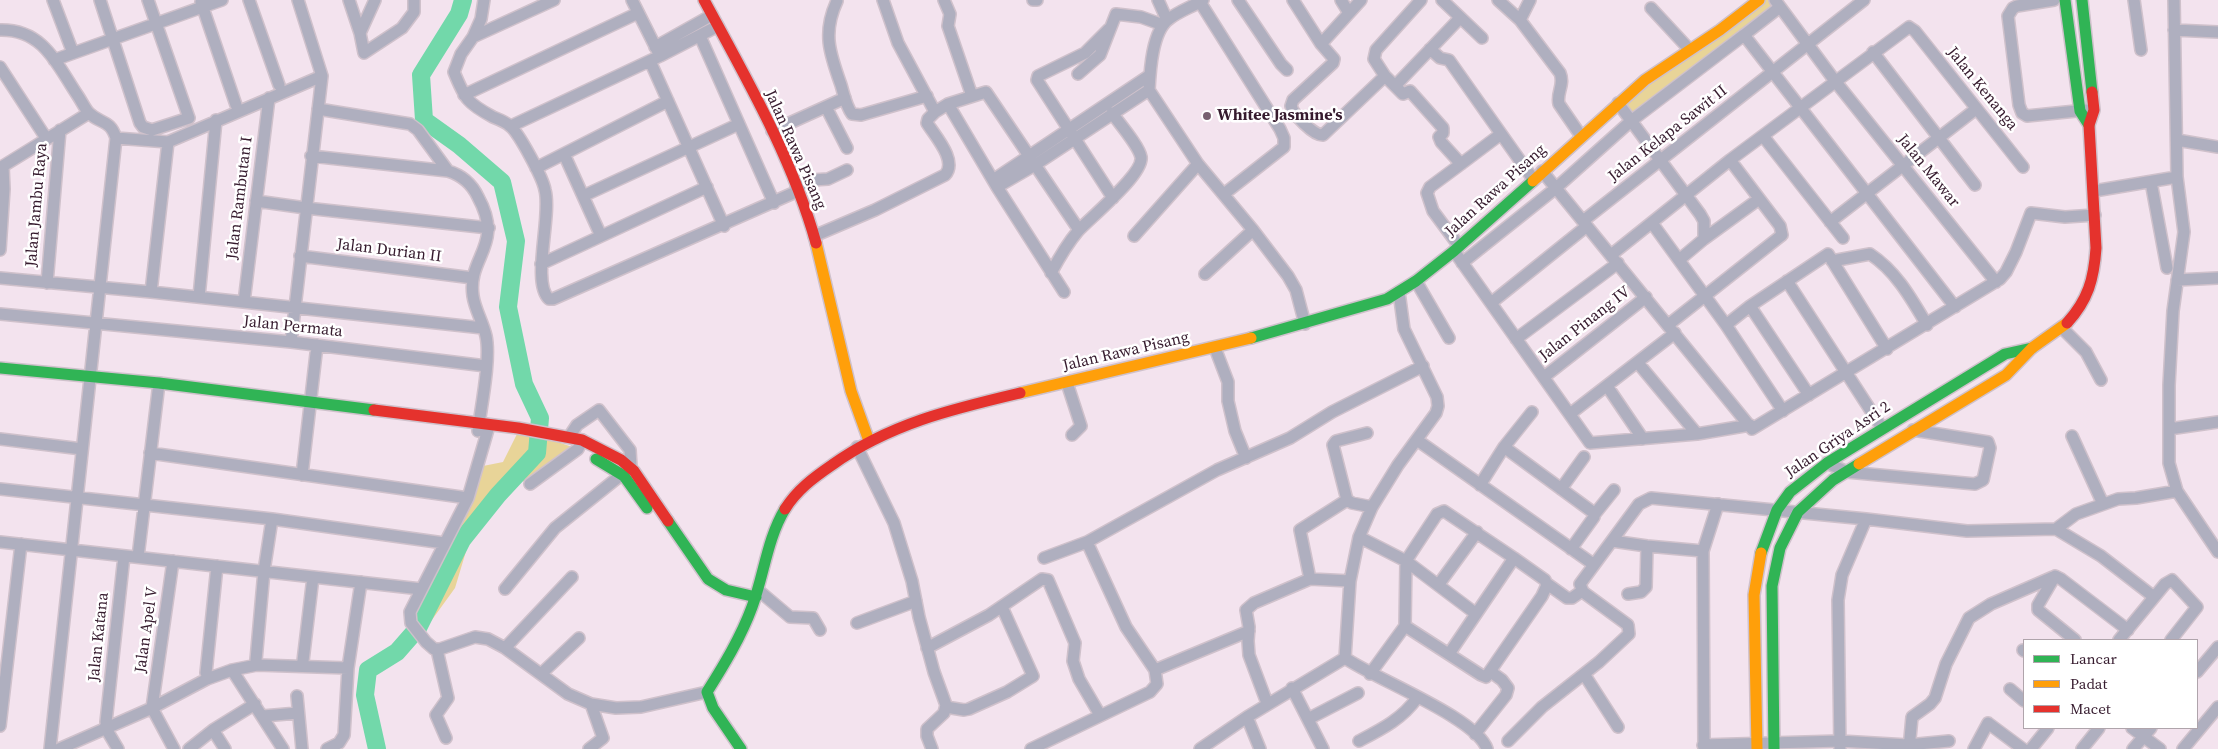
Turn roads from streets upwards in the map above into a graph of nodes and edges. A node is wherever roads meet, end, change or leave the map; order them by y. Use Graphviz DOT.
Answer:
graph roads {
  1 [pos="53,0"];
  2 [pos="100,0"];
  3 [pos="148,0"];
  4 [pos="222,0"];
  5 [pos="249,0"];
  6 [pos="298,0"];
  7 [pos="349,0"];
  8 [pos="375,0"];
  9 [pos="414,0"];
  10 [pos="484,0"];
  11 [pos="554,0"];
  12 [pos="632,0"];
  13 [pos="704,0"];
  14 [pos="837,0"];
  15 [pos="883,0"];
  16 [pos="944,0"];
  17 [pos="1033,0"];
  18 [pos="1037,0"];
  19 [pos="1158,0"];
  20 [pos="1238,0"];
  21 [pos="1292,0"];
  22 [pos="1341,0"];
  23 [pos="1361,0"];
  24 [pos="1421,0"];
  25 [pos="1442,0"];
  26 [pos="1498,0"];
  27 [pos="1530,0"];
  28 [pos="1759,0"];
  29 [pos="1864,0"];
  30 [pos="2054,0"];
  31 [pos="2066,0"];
  32 [pos="2082,0"];
  33 [pos="2134,0"];
  34 [pos="2174,0"];
  35 [pos="1202,1"];
  36 [pos="202,3"];
  37 [pos="1778,3"];
  38 [pos="1651,8"];
  39 [pos="638,13"];
  40 [pos="1349,13"];
  41 [pos="712,15"];
  42 [pos="1460,18"];
  43 [pos="1520,20"];
  44 [pos="1165,22"];
  45 [pos="156,24"];
  46 [pos="718,26"];
  47 [pos="1109,29"];
  48 [pos="0,30"];
  49 [pos="2174,30"];
  50 [pos="2218,32"];
  51 [pos="360,33"];
  52 [pos="1744,35"];
  53 [pos="700,36"];
  54 [pos="473,37"];
  55 [pos="1482,38"];
  56 [pos="114,39"];
  57 [pos="1321,44"];
  58 [pos="1808,45"];
  59 [pos="1430,49"];
  60 [pos="1689,49"];
  61 [pos="2141,50"];
  62 [pos="1873,52"];
  63 [pos="73,53"];
  64 [pos="655,55"];
  65 [pos="54,60"];
  66 [pos="1070,62"];
  67 [pos="0,67"];
  68 [pos="1288,70"];
  69 [pos="1773,73"];
  70 [pos="1150,75"];
  71 [pos="322,76"];
  72 [pos="1386,76"];
  73 [pos="4,80"];
  74 [pos="1835,81"];
  75 [pos="279,85"];
  76 [pos="1394,86"];
  77 [pos="1149,90"];
  78 [pos="464,94"];
  79 [pos="926,96"];
  80 [pos="972,96"];
  81 [pos="269,98"];
  82 [pos="845,98"];
  83 [pos="668,102"];
  84 [pos="1618,103"];
  85 [pos="236,104"];
  86 [pos="948,104"];
  87 [pos="826,107"];
  88 [pos="1800,108"];
  89 [pos="318,109"];
  90 [pos="1976,109"];
  91 [pos="2080,110"];
  92 [pos="2094,110"];
  93 [pos="935,112"];
  94 [pos="89,113"];
  95 [pos="1112,113"];
  96 [pos="216,120"];
  97 [pos="1631,121"];
  98 [pos="739,124"];
  99 [pos="2089,125"];
  100 [pos="511,126"];
  101 [pos="60,130"];
  102 [pos="772,131"];
  103 [pos="1501,134"];
  104 [pos="1071,135"];
  105 [pos="1581,136"];
  106 [pos="1763,136"];
  107 [pos="46,138"];
  108 [pos="116,138"];
  109 [pos="1939,138"];
  110 [pos="2177,140"];
  111 [pos="168,142"];
  112 [pos="2218,146"];
  113 [pos="688,147"];
  114 [pos="847,148"];
  115 [pos="564,154"];
  116 [pos="311,156"];
  117 [pos="1032,160"];
  118 [pos="1660,160"];
  119 [pos="1730,160"];
  120 [pos="1,164"];
  121 [pos="1198,164"];
  122 [pos="1461,164"];
  123 [pos="1903,166"];
  124 [pos="2024,167"];
  125 [pos="536,168"];
  126 [pos="847,170"];
  127 [pos="448,171"];
  128 [pos="1542,172"];
  129 [pos="2177,177"];
  130 [pos="1533,179"];
  131 [pos="2151,182"];
  132 [pos="995,183"];
  133 [pos="1975,184"];
  134 [pos="706,187"];
  135 [pos="1556,188"];
  136 [pos="798,189"];
  137 [pos="2094,191"];
  138 [pos="1224,194"];
  139 [pos="1687,195"];
  140 [pos="1867,195"];
  141 [pos="583,196"];
  142 [pos="1113,198"];
  143 [pos="1760,199"];
  144 [pos="256,201"];
  145 [pos="774,203"];
  146 [pos="306,208"];
  147 [pos="2095,215"];
  148 [pos="1830,222"];
  149 [pos="1585,223"];
  150 [pos="1652,223"];
  151 [pos="724,226"];
  152 [pos="489,228"];
  153 [pos="1079,230"];
  154 [pos="1254,230"];
  155 [pos="601,236"];
  156 [pos="814,236"];
  157 [pos="1134,236"];
  158 [pos="1843,238"];
  159 [pos="1704,239"];
  160 [pos="1456,248"];
  161 [pos="0,250"];
  162 [pos="300,256"];
  163 [pos="1615,259"];
  164 [pos="1679,260"];
  165 [pos="1832,261"];
  166 [pos="1462,263"];
  167 [pos="540,264"];
  168 [pos="2167,268"];
  169 [pos="1051,273"];
  170 [pos="1205,274"];
  171 [pos="0,278"];
  172 [pos="473,278"];
  173 [pos="2218,278"];
  174 [pos="2177,280"];
  175 [pos="1416,281"];
  176 [pos="1788,281"];
  177 [pos="1996,282"];
  178 [pos="47,283"];
  179 [pos="100,288"];
  180 [pos="151,292"];
  181 [pos="1064,292"];
  182 [pos="1399,292"];
  183 [pos="1705,296"];
  184 [pos="199,297"];
  185 [pos="1646,297"];
  186 [pos="244,302"];
  187 [pos="1491,303"];
  188 [pos="1750,306"];
  189 [pos="1956,307"];
  190 [pos="295,308"];
  191 [pos="0,314"];
  192 [pos="1305,324"];
  193 [pos="96,325"];
  194 [pos="1726,325"];
  195 [pos="1927,325"];
  196 [pos="483,328"];
  197 [pos="2062,328"];
  198 [pos="1672,329"];
  199 [pos="1449,338"];
  200 [pos="1516,339"];
  201 [pos="291,342"];
  202 [pos="317,345"];
  203 [pos="1215,348"];
  204 [pos="2032,348"];
  205 [pos="1887,349"];
  206 [pos="1638,363"];
  207 [pos="486,366"];
  208 [pos="1422,366"];
  209 [pos="0,368"];
  210 [pos="1846,373"];
  211 [pos="0,375"];
  212 [pos="1544,377"];
  213 [pos="91,380"];
  214 [pos="2101,380"];
  215 [pos="1068,383"];
  216 [pos="1607,386"];
  217 [pos="158,387"];
  218 [pos="1809,395"];
  219 [pos="309,406"];
  220 [pos="1783,410"];
  221 [pos="1532,412"];
  222 [pos="1570,414"];
  223 [pos="2218,422"];
  224 [pos="1750,426"];
  225 [pos="1882,428"];
  226 [pos="483,429"];
  227 [pos="2169,429"];
  228 [pos="1913,430"];
  229 [pos="1367,433"];
  230 [pos="1697,434"];
  231 [pos="1072,435"];
  232 [pos="2072,436"];
  233 [pos="569,437"];
  234 [pos="556,438"];
  235 [pos="1643,439"];
  236 [pos="0,440"];
  237 [pos="869,440"];
  238 [pos="1417,440"];
  239 [pos="580,445"];
  240 [pos="857,447"];
  241 [pos="1504,447"];
  242 [pos="82,449"];
  243 [pos="150,453"];
  244 [pos="1584,457"];
  245 [pos="1246,458"];
  246 [pos="1828,463"];
  247 [pos="627,471"];
  248 [pos="1845,471"];
  249 [pos="302,475"];
  250 [pos="530,484"];
  251 [pos="1480,485"];
  252 [pos="0,489"];
  253 [pos="1561,489"];
  254 [pos="1614,490"];
  255 [pos="2177,491"];
  256 [pos="77,498"];
  257 [pos="468,498"];
  258 [pos="1347,500"];
  259 [pos="1718,504"];
  260 [pos="2103,504"];
  261 [pos="144,505"];
  262 [pos="1372,507"];
  263 [pos="1778,510"];
  264 [pos="1796,512"];
  265 [pos="1594,515"];
  266 [pos="272,519"];
  267 [pos="1866,519"];
  268 [pos="2056,529"];
  269 [pos="1477,532"];
  270 [pos="1359,537"];
  271 [pos="1612,541"];
  272 [pos="0,542"];
  273 [pos="1087,542"];
  274 [pos="444,543"];
  275 [pos="21,544"];
  276 [pos="1647,546"];
  277 [pos="1570,549"];
  278 [pos="70,550"];
  279 [pos="1703,551"];
  280 [pos="2218,552"];
  281 [pos="124,556"];
  282 [pos="138,557"];
  283 [pos="1044,558"];
  284 [pos="1514,558"];
  285 [pos="1406,560"];
  286 [pos="173,561"];
  287 [pos="1593,564"];
  288 [pos="217,566"];
  289 [pos="264,571"];
  290 [pos="572,576"];
  291 [pos="313,577"];
  292 [pos="2055,577"];
  293 [pos="1310,579"];
  294 [pos="1350,581"];
  295 [pos="361,582"];
  296 [pos="1546,583"];
  297 [pos="1439,584"];
  298 [pos="421,589"];
  299 [pos="505,589"];
  300 [pos="1582,591"];
  301 [pos="1628,594"];
  302 [pos="2154,597"];
  303 [pos="755,598"];
  304 [pos="916,601"];
  305 [pos="1002,607"];
  306 [pos="1475,612"];
  307 [pos="857,623"];
  308 [pos="1405,626"];
  309 [pos="820,630"];
  310 [pos="2128,630"];
  311 [pos="1249,632"];
  312 [pos="579,638"];
  313 [pos="2073,639"];
  314 [pos="2120,639"];
  315 [pos="2172,639"];
  316 [pos="2218,646"];
  317 [pos="505,648"];
  318 [pos="927,648"];
  319 [pos="438,650"];
  320 [pos="1449,654"];
  321 [pos="1345,658"];
  322 [pos="256,660"];
  323 [pos="302,661"];
  324 [pos="348,668"];
  325 [pos="232,670"];
  326 [pos="1155,670"];
  327 [pos="2198,671"];
  328 [pos="1491,672"];
  329 [pos="206,673"];
  330 [pos="541,674"];
  331 [pos="1370,674"];
  332 [pos="1584,674"];
  333 [pos="1292,688"];
  334 [pos="2010,689"];
  335 [pos="707,692"];
  336 [pos="1358,693"];
  337 [pos="297,696"];
  338 [pos="1417,698"];
  339 [pos="2023,700"];
  340 [pos="1267,703"];
  341 [pos="256,704"];
  342 [pos="591,704"];
  343 [pos="152,705"];
  344 [pos="946,707"];
  345 [pos="2218,707"];
  346 [pos="298,713"];
  347 [pos="263,716"];
  348 [pos="1100,716"];
  349 [pos="1247,717"];
  350 [pos="1308,719"];
  351 [pos="106,725"];
  352 [pos="0,726"];
  353 [pos="1618,727"];
  354 [pos="2047,729"];
  355 [pos="2098,729"];
  356 [pos="213,730"];
  357 [pos="2147,732"];
  358 [pos="1475,734"];
  359 [pos="1054,737"];
  360 [pos="446,738"];
  361 [pos="603,738"];
  362 [pos="1508,740"];
  363 [pos="1359,741"];
  364 [pos="1949,742"];
  365 [pos="1773,745"];
  366 [pos="1840,745"];
  367 [pos="1488,746"];
  368 [pos="1757,746"];
  369 [pos="1206,747"];
  370 [pos="1704,747"];
  371 [pos="1909,747"];
  372 [pos="63,748"];
  373 [pos="50,749"];
  374 [pos="118,749"];
  375 [pos="174,749"];
  376 [pos="189,749"];
  377 [pos="225,749"];
  378 [pos="282,749"];
  379 [pos="302,749"];
  380 [pos="327,749"];
  381 [pos="589,749"];
  382 [pos="609,749"];
  383 [pos="741,749"];
  384 [pos="932,749"];
  385 [pos="1031,749"];
  386 [pos="1058,749"];
  387 [pos="1260,749"];
  388 [pos="1323,749"];
  389 [pos="1475,749"];
  390 [pos="1974,749"];
  391 [pos="2024,749"];
  392 [pos="2031,749"];
  393 [pos="2082,749"];
  394 [pos="2133,749"];
  395 [pos="2160,749"];
  396 [pos="2183,749"];
  1 -- 63 [label="street"];
  2 -- 56 [label="street"];
  3 -- 45 [label="street"];
  4 -- 36 [label="street"];
  5 -- 75 [label="street"];
  6 -- 71 [label="street"];
  7 -- 51 [label="street"];
  8 -- 51 [label="street"];
  9 -- 51 [label="street"];
  10 -- 54 [label="street"];
  11 -- 54 [label="street"];
  12 -- 39 [label="street"];
  13 -- 41 [label="street, Jalan Rawa Pisang"];
  14 -- 82 [label="street"];
  15 -- 79 [label="street"];
  16 -- 80 [label="street"];
  17 -- 18 [label="street"];
  19 -- 44 [label="street"];
  20 -- 68 [label="street"];
  21 -- 57 [label="street"];
  22 -- 40 [label="street"];
  23 -- 40 [label="street"];
  24 -- 72 [label="street"];
  25 -- 42 [label="street"];
  26 -- 43 [label="street"];
  27 -- 43 [label="street"];
  28 -- 60 [label="street, Jalan Rawa Pisang"];
  29 -- 58 [label="street, Jalan Kelapa Sawit II"];
  30 -- 91 [label="street"];
  31 -- 91 [label="street, Jalan Griya Asri 2"];
  32 -- 92 [label="street, Jalan Griya Asri 2"];
  33 -- 61 [label="street"];
  34 -- 49 [label="street"];
  35 -- 44 [label="street"];
  35 -- 138 [label="street"];
  36 -- 45 [label="street"];
  36 -- 85 [label="street"];
  37 -- 52 [label="street"];
  37 -- 58 [label="street, Jalan Mawar"];
  38 -- 60 [label="street"];
  39 -- 64 [label="street"];
  39 -- 78 [label="street"];
  40 -- 57 [label="street"];
  41 -- 46 [label="street, Jalan Rawa Pisang"];
  41 -- 64 [label="street"];
  42 -- 55 [label="street"];
  42 -- 59 [label="street"];
  43 -- 105 [label="street"];
  44 -- 47 [label="street"];
  44 -- 70 [label="street"];
  45 -- 56 [label="street"];
  45 -- 56 [label="street"];
  46 -- 53 [label="street"];
  46 -- 102 [label="street, Jalan Rawa Pisang"];
  47 -- 66 [label="street"];
  47 -- 66 [label="street"];
  48 -- 65 [label="street"];
  49 -- 50 [label="street"];
  49 -- 110 [label="street"];
  52 -- 69 [label="street"];
  52 -- 97 [label="street"];
  53 -- 64 [label="street"];
  53 -- 98 [label="street"];
  54 -- 78 [label="street"];
  56 -- 63 [label="street"];
  57 -- 72 [label="street"];
  58 -- 69 [label="street, Jalan Kelapa Sawit II"];
  58 -- 74 [label="street, Jalan Mawar"];
  59 -- 76 [label="street"];
  59 -- 103 [label="street"];
  60 -- 84 [label="street, Jalan Rawa Pisang"];
  62 -- 74 [label="street"];
  62 -- 90 [label="street, Jalan Kenanga"];
  62 -- 109 [label="street"];
  63 -- 65 [label="street"];
  64 -- 83 [label="street"];
  64 -- 100 [label="street"];
  65 -- 94 [label="street"];
  66 -- 104 [label="street"];
  67 -- 73 [label="street, Jalan Jambu Raya"];
  69 -- 88 [label="street"];
  69 -- 118 [label="street, Jalan Kelapa Sawit II"];
  70 -- 77 [label="street"];
  70 -- 104 [label="street"];
  71 -- 81 [label="street"];
  71 -- 89 [label="street"];
  72 -- 76 [label="street"];
  73 -- 107 [label="street, Jalan Jambu Raya"];
  74 -- 88 [label="street"];
  74 -- 123 [label="street, Jalan Mawar"];
  76 -- 122 [label="street"];
  77 -- 95 [label="street"];
  77 -- 121 [label="street"];
  78 -- 100 [label="street"];
  79 -- 82 [label="street"];
  79 -- 93 [label="street"];
  80 -- 86 [label="street"];
  80 -- 117 [label="street"];
  81 -- 96 [label="street"];
  81 -- 144 [label="street, Jalan Rambutan I"];
  82 -- 87 [label="street"];
  83 -- 113 [label="street"];
  83 -- 115 [label="street"];
  84 -- 97 [label="street"];
  84 -- 105 [label="street, Jalan Rawa Pisang"];
  86 -- 93 [label="street"];
  86 -- 132 [label="street"];
  87 -- 102 [label="street"];
  87 -- 114 [label="street"];
  88 -- 106 [label="street"];
  88 -- 140 [label="street"];
  89 -- 116 [label="street"];
  89 -- 127 [label="street"];
  90 -- 109 [label="street"];
  90 -- 124 [label="street, Jalan Kenanga"];
  91 -- 92 [label="street"];
  91 -- 99 [label="street, Jalan Griya Asri 2"];
  92 -- 99 [label="street, Jalan Griya Asri 2"];
  93 -- 156 [label="street"];
  94 -- 101 [label="street"];
  94 -- 108 [label="street"];
  95 -- 104 [label="street"];
  95 -- 142 [label="street"];
  96 -- 111 [label="street"];
  96 -- 184 [label="street"];
  97 -- 118 [label="street"];
  97 -- 135 [label="street"];
  98 -- 113 [label="street"];
  98 -- 145 [label="street"];
  99 -- 137 [label="street, Jalan Griya Asri 2"];
  100 -- 125 [label="street"];
  101 -- 107 [label="street"];
  101 -- 178 [label="street, Jalan Jambu Raya"];
  102 -- 136 [label="street, Jalan Rawa Pisang"];
  103 -- 122 [label="street"];
  103 -- 130 [label="street"];
  104 -- 117 [label="street"];
  104 -- 142 [label="street"];
  105 -- 128 [label="street, Jalan Rawa Pisang"];
  106 -- 119 [label="street"];
  106 -- 148 [label="street"];
  107 -- 120 [label="street"];
  108 -- 111 [label="street"];
  108 -- 179 [label="street"];
  109 -- 123 [label="street"];
  109 -- 133 [label="street"];
  110 -- 112 [label="street"];
  110 -- 129 [label="street"];
  111 -- 180 [label="street"];
  113 -- 134 [label="street"];
  113 -- 141 [label="street"];
  115 -- 125 [label="street"];
  115 -- 141 [label="street"];
  116 -- 127 [label="street"];
  116 -- 146 [label="street"];
  117 -- 132 [label="street"];
  117 -- 153 [label="street"];
  118 -- 139 [label="street"];
  118 -- 149 [label="street, Jalan Kelapa Sawit II"];
  119 -- 139 [label="street"];
  119 -- 143 [label="street"];
  120 -- 161 [label="street"];
  121 -- 138 [label="street"];
  121 -- 157 [label="street"];
  122 -- 160 [label="street"];
  123 -- 140 [label="street"];
  123 -- 177 [label="street, Jalan Mawar"];
  125 -- 167 [label="street"];
  126 -- 136 [label="street"];
  127 -- 152 [label="street"];
  128 -- 130 [label="street, Jalan Rawa Pisang"];
  128 -- 135 [label="street"];
  129 -- 131 [label="street"];
  129 -- 174 [label="street"];
  130 -- 160 [label="street, Jalan Rawa Pisang"];
  131 -- 137 [label="street"];
  131 -- 168 [label="street"];
  132 -- 169 [label="street"];
  134 -- 151 [label="street"];
  134 -- 155 [label="street"];
  135 -- 149 [label="street"];
  135 -- 166 [label="street"];
  136 -- 145 [label="street"];
  136 -- 156 [label="street, Jalan Rawa Pisang"];
  137 -- 147 [label="street, Jalan Griya Asri 2"];
  138 -- 154 [label="street"];
  139 -- 150 [label="street"];
  139 -- 159 [label="street"];
  140 -- 148 [label="street"];
  140 -- 189 [label="street"];
  141 -- 155 [label="street"];
  142 -- 153 [label="street"];
  143 -- 159 [label="street"];
  143 -- 183 [label="street"];
  144 -- 146 [label="street"];
  144 -- 186 [label="street, Jalan Rambutan I"];
  145 -- 151 [label="street"];
  146 -- 152 [label="street"];
  146 -- 162 [label="street"];
  147 -- 177 [label="street"];
  147 -- 197 [label="street, Jalan Griya Asri 2"];
  148 -- 158 [label="street"];
  149 -- 163 [label="street"];
  149 -- 187 [label="street, Jalan Kelapa Sawit II"];
  150 -- 163 [label="street"];
  150 -- 164 [label="street"];
  151 -- 167 [label="street"];
  152 -- 172 [label="street"];
  153 -- 169 [label="street"];
  154 -- 170 [label="street"];
  154 -- 192 [label="street"];
  155 -- 167 [label="street"];
  156 -- 237 [label="street, Jalan Rawa Pisang"];
  159 -- 164 [label="street"];
  160 -- 166 [label="street"];
  160 -- 175 [label="street, Jalan Rawa Pisang"];
  162 -- 172 [label="street, Jalan Durian II"];
  162 -- 190 [label="street"];
  163 -- 185 [label="street"];
  163 -- 200 [label="street"];
  164 -- 183 [label="street"];
  165 -- 176 [label="street"];
  165 -- 195 [label="street"];
  165 -- 205 [label="street"];
  166 -- 187 [label="street"];
  169 -- 181 [label="street"];
  171 -- 178 [label="street"];
  172 -- 196 [label="street"];
  173 -- 174 [label="street"];
  174 -- 227 [label="street"];
  175 -- 182 [label="street, Jalan Rawa Pisang"];
  175 -- 199 [label="street"];
  176 -- 188 [label="street"];
  176 -- 210 [label="street"];
  177 -- 189 [label="street"];
  178 -- 179 [label="street"];
  179 -- 180 [label="street"];
  179 -- 193 [label="street"];
  180 -- 184 [label="street"];
  182 -- 192 [label="street, Jalan Rawa Pisang"];
  182 -- 208 [label="street"];
  183 -- 194 [label="street"];
  183 -- 198 [label="street"];
  184 -- 186 [label="street"];
  185 -- 198 [label="street"];
  185 -- 212 [label="street, Jalan Pinang IV"];
  186 -- 190 [label="street"];
  187 -- 200 [label="street"];
  188 -- 194 [label="street"];
  188 -- 218 [label="street"];
  189 -- 195 [label="street"];
  190 -- 196 [label="street"];
  190 -- 201 [label="street"];
  191 -- 193 [label="street, Jalan Permata"];
  192 -- 203 [label="street, Jalan Rawa Pisang"];
  193 -- 201 [label="street, Jalan Permata"];
  193 -- 213 [label="street"];
  194 -- 220 [label="street"];
  195 -- 205 [label="street"];
  196 -- 207 [label="street"];
  197 -- 204 [label="street, Jalan Griya Asri 2"];
  197 -- 214 [label="street"];
  198 -- 206 [label="street"];
  198 -- 224 [label="street"];
  200 -- 212 [label="street"];
  201 -- 202 [label="street, Jalan Permata"];
  202 -- 207 [label="street, Jalan Permata"];
  202 -- 219 [label="street"];
  203 -- 215 [label="street, Jalan Rawa Pisang"];
  203 -- 245 [label="street"];
  204 -- 225 [label="street, Jalan Griya Asri 2"];
  204 -- 228 [label="street, Jalan Griya Asri 2"];
  205 -- 210 [label="street"];
  206 -- 216 [label="street"];
  206 -- 230 [label="street"];
  207 -- 226 [label="street"];
  208 -- 238 [label="street"];
  208 -- 245 [label="street"];
  209 -- 213 [label="street"];
  210 -- 218 [label="street"];
  210 -- 225 [label="street"];
  211 -- 213 [label="street"];
  212 -- 222 [label="street"];
  213 -- 217 [label="street"];
  213 -- 242 [label="street"];
  215 -- 231 [label="street"];
  215 -- 237 [label="street, Jalan Rawa Pisang"];
  216 -- 222 [label="street"];
  216 -- 235 [label="street"];
  217 -- 219 [label="street"];
  217 -- 243 [label="street"];
  218 -- 220 [label="street"];
  219 -- 226 [label="street"];
  219 -- 249 [label="street"];
  220 -- 224 [label="street"];
  221 -- 241 [label="street"];
  222 -- 235 [label="street"];
  223 -- 227 [label="street"];
  224 -- 230 [label="street"];
  225 -- 246 [label="street, Jalan Griya Asri 2"];
  226 -- 234 [label="street"];
  226 -- 257 [label="street"];
  227 -- 255 [label="street"];
  228 -- 248 [label="street, Jalan Griya Asri 2"];
  228 -- 248 [label="street"];
  229 -- 258 [label="street"];
  230 -- 235 [label="street"];
  232 -- 260 [label="street"];
  233 -- 234 [label="street"];
  233 -- 239 [label="street"];
  233 -- 247 [label="street"];
  234 -- 239 [label="street"];
  236 -- 242 [label="street"];
  237 -- 240 [label="street"];
  238 -- 251 [label="street"];
  238 -- 262 [label="street"];
  239 -- 247 [label="street"];
  239 -- 250 [label="street"];
  240 -- 303 [label="street"];
  240 -- 304 [label="street"];
  241 -- 251 [label="street"];
  241 -- 253 [label="street"];
  242 -- 256 [label="street"];
  243 -- 249 [label="street"];
  243 -- 261 [label="street"];
  244 -- 253 [label="street"];
  245 -- 273 [label="street"];
  246 -- 248 [label="street"];
  246 -- 263 [label="street, Jalan Griya Asri 2"];
  247 -- 299 [label="street"];
  247 -- 303 [label="street"];
  248 -- 264 [label="street, Jalan Griya Asri 2"];
  249 -- 257 [label="street"];
  251 -- 277 [label="street"];
  252 -- 256 [label="street"];
  253 -- 265 [label="street"];
  254 -- 265 [label="street"];
  255 -- 260 [label="street"];
  255 -- 280 [label="street"];
  256 -- 261 [label="street"];
  256 -- 278 [label="street"];
  257 -- 274 [label="street"];
  258 -- 262 [label="street"];
  258 -- 293 [label="street"];
  259 -- 263 [label="street"];
  259 -- 271 [label="street"];
  259 -- 279 [label="street"];
  260 -- 268 [label="street"];
  261 -- 266 [label="street"];
  261 -- 282 [label="street"];
  262 -- 270 [label="street"];
  263 -- 264 [label="street"];
  263 -- 368 [label="street, Jalan Griya Asri 2"];
  264 -- 267 [label="street"];
  264 -- 365 [label="street, Jalan Griya Asri 2"];
  265 -- 277 [label="street"];
  266 -- 274 [label="street"];
  266 -- 289 [label="street"];
  267 -- 268 [label="street"];
  267 -- 366 [label="street"];
  268 -- 302 [label="street"];
  269 -- 284 [label="street"];
  269 -- 285 [label="street"];
  269 -- 297 [label="street"];
  270 -- 285 [label="street"];
  270 -- 294 [label="street"];
  271 -- 276 [label="street"];
  271 -- 287 [label="street"];
  272 -- 275 [label="street"];
  273 -- 283 [label="street"];
  273 -- 326 [label="street"];
  274 -- 298 [label="street"];
  275 -- 278 [label="street"];
  275 -- 352 [label="street"];
  276 -- 279 [label="street"];
  276 -- 301 [label="street"];
  277 -- 287 [label="street"];
  278 -- 281 [label="street"];
  278 -- 373 [label="street"];
  279 -- 370 [label="street"];
  281 -- 282 [label="street"];
  281 -- 351 [label="street, Jalan Katana"];
  282 -- 286 [label="street"];
  284 -- 296 [label="street"];
  284 -- 306 [label="street"];
  285 -- 297 [label="street"];
  285 -- 308 [label="street"];
  286 -- 288 [label="street"];
  286 -- 343 [label="street, Jalan Apel V"];
  287 -- 300 [label="street"];
  288 -- 289 [label="street"];
  288 -- 329 [label="street"];
  289 -- 291 [label="street"];
  289 -- 322 [label="street"];
  290 -- 317 [label="street"];
  291 -- 295 [label="street"];
  291 -- 323 [label="street"];
  292 -- 310 [label="street"];
  292 -- 313 [label="street"];
  292 -- 371 [label="street"];
  293 -- 294 [label="street"];
  293 -- 311 [label="street"];
  294 -- 321 [label="street"];
  295 -- 298 [label="street"];
  295 -- 324 [label="street"];
  296 -- 300 [label="street"];
  296 -- 328 [label="street"];
  297 -- 306 [label="street"];
  298 -- 319 [label="street"];
  300 -- 332 [label="street"];
  302 -- 310 [label="street"];
  302 -- 315 [label="street"];
  303 -- 309 [label="street"];
  303 -- 335 [label="street"];
  304 -- 307 [label="street"];
  304 -- 318 [label="street"];
  305 -- 318 [label="street"];
  305 -- 344 [label="street"];
  305 -- 348 [label="street"];
  306 -- 320 [label="street"];
  308 -- 320 [label="street"];
  308 -- 331 [label="street"];
  310 -- 314 [label="street"];
  311 -- 326 [label="street"];
  311 -- 340 [label="street"];
  312 -- 330 [label="street"];
  316 -- 327 [label="street"];
  317 -- 319 [label="street"];
  317 -- 330 [label="street"];
  318 -- 344 [label="street"];
  319 -- 360 [label="street"];
  320 -- 328 [label="street"];
  321 -- 331 [label="street"];
  321 -- 333 [label="street"];
  324 -- 325 [label="street"];
  324 -- 380 [label="street"];
  325 -- 341 [label="street"];
  325 -- 343 [label="street"];
  326 -- 348 [label="street"];
  328 -- 358 [label="street"];
  330 -- 342 [label="street"];
  331 -- 338 [label="street"];
  332 -- 353 [label="street"];
  332 -- 362 [label="street"];
  333 -- 340 [label="street"];
  333 -- 350 [label="street"];
  334 -- 339 [label="street"];
  335 -- 342 [label="street"];
  335 -- 383 [label="street"];
  336 -- 350 [label="street"];
  337 -- 346 [label="street"];
  338 -- 358 [label="street"];
  338 -- 363 [label="street"];
  340 -- 349 [label="street"];
  341 -- 347 [label="street"];
  341 -- 356 [label="street"];
  342 -- 361 [label="street"];
  343 -- 351 [label="street"];
  343 -- 375 [label="street"];
  344 -- 384 [label="street"];
  345 -- 396 [label="street"];
  346 -- 347 [label="street"];
  346 -- 379 [label="street"];
  347 -- 378 [label="street"];
  348 -- 359 [label="street"];
  349 -- 369 [label="street"];
  349 -- 387 [label="street"];
  350 -- 388 [label="street"];
  351 -- 372 [label="street"];
  351 -- 374 [label="street"];
  354 -- 392 [label="street"];
  355 -- 393 [label="street"];
  356 -- 376 [label="street"];
  356 -- 377 [label="street"];
  357 -- 394 [label="street"];
  357 -- 395 [label="street"];
  358 -- 367 [label="street"];
  359 -- 385 [label="street"];
  359 -- 386 [label="street"];
  361 -- 381 [label="street"];
  361 -- 382 [label="street"];
  364 -- 371 [label="street"];
  365 -- 366 [label="street"];
  365 -- 368 [label="street"];
  366 -- 371 [label="street"];
  367 -- 389 [label="street"];
  368 -- 370 [label="street"];
  390 -- 391 [label="street"];
}
